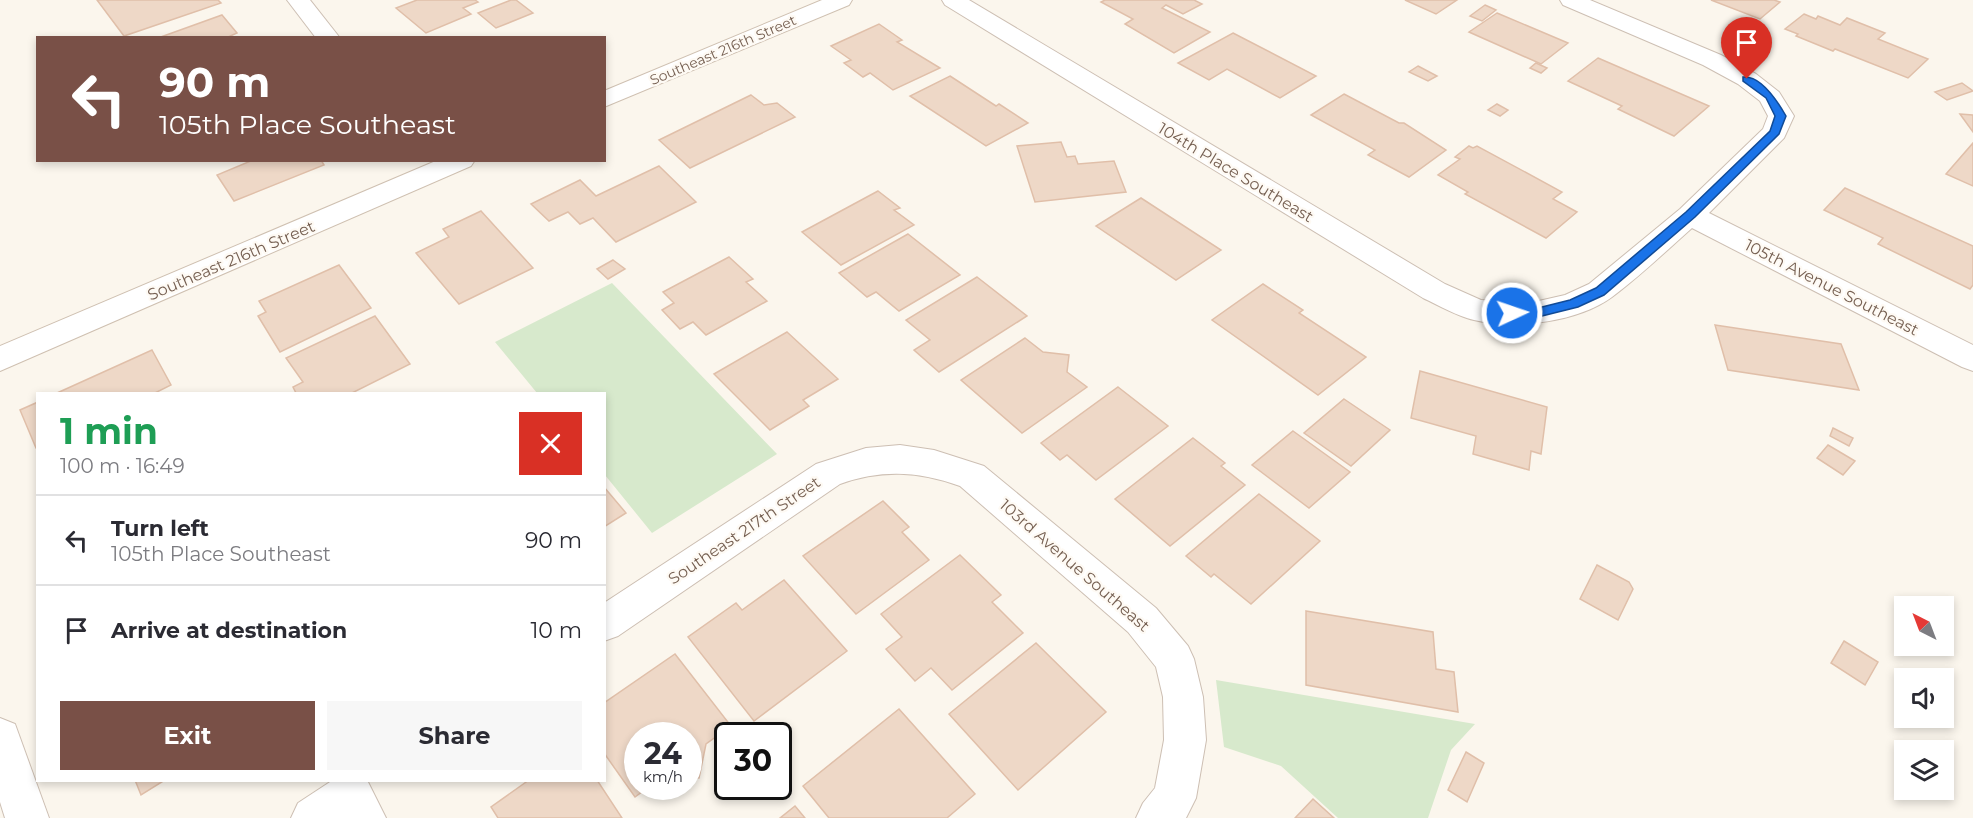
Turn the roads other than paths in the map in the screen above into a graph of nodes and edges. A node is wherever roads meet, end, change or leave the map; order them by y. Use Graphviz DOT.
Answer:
graph roads {
  1 [pos="298,0"];
  2 [pos="842,0"];
  3 [pos="953,0"];
  4 [pos="1571,0"];
  5 [pos="327,36"];
  6 [pos="606,99"];
  7 [pos="457,162"];
  8 [pos="1690,215"];
  9 [pos="0,359"];
  10 [pos="1973,359"];
  11 [pos="892,458"];
  12 [pos="606,623"];
  13 [pos="0,738"];
  14 [pos="362,797"];
  15 [pos="27,818"];
  16 [pos="313,818"];
  17 [pos="1158,818"];
  1 -- 5 [label="street"];
  2 -- 6 [label="street, Southeast 216th Street"];
  3 -- 8 [label="street, 104th Place Southeast"];
  4 -- 8 [label="street, 104th Place Southeast"];
  7 -- 9 [label="street, Southeast 216th Street"];
  8 -- 10 [label="street, 105th Avenue Southeast"];
  11 -- 12 [label="street, Southeast 217th Street"];
  11 -- 17 [label="street, 103rd Avenue Southeast"];
  13 -- 15 [label="street"];
  14 -- 16 [label="street"];
}
